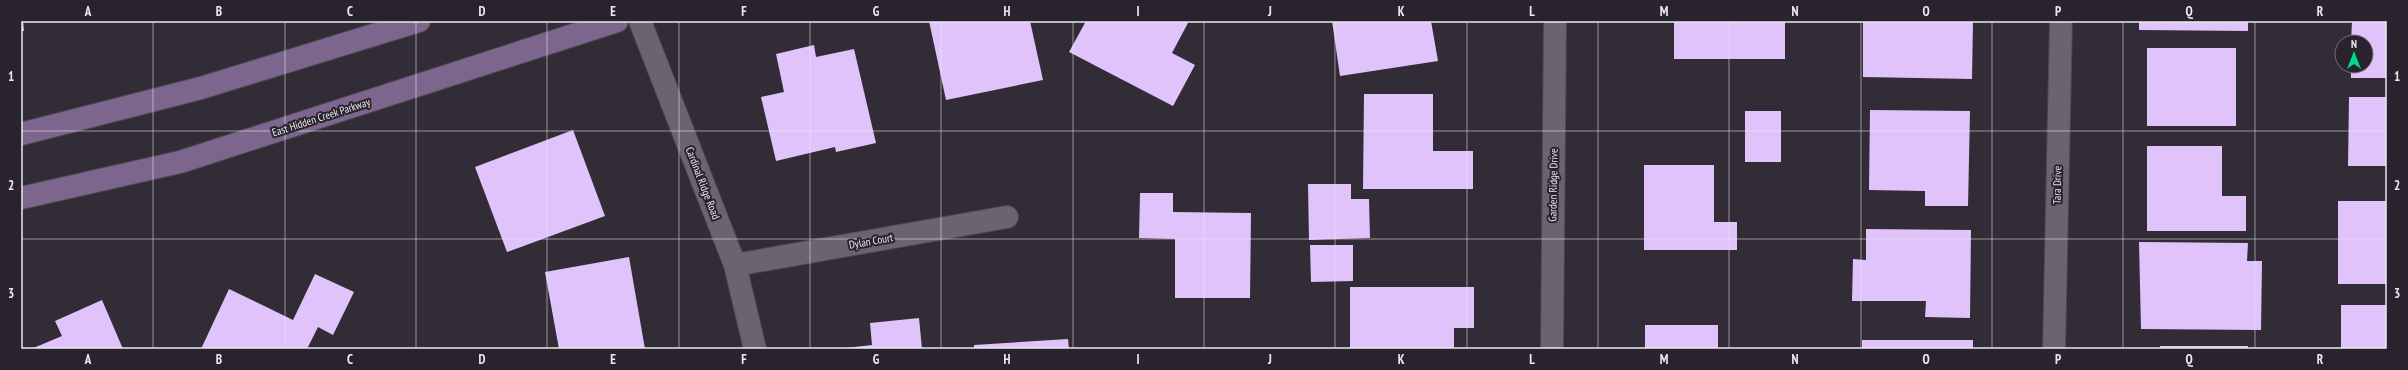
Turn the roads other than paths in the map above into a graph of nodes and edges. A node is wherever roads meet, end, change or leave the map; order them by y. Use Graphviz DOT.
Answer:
graph roads {
  1 [pos="419,21"];
  2 [pos="617,21"];
  3 [pos="640,21"];
  4 [pos="1555,21"];
  5 [pos="2061,21"];
  6 [pos="21,134"];
  7 [pos="21,198"];
  8 [pos="1008,217"];
  9 [pos="735,265"];
  10 [pos="755,349"];
  11 [pos="1552,349"];
  12 [pos="2054,349"];
  1 -- 6 [label="main road"];
  2 -- 7 [label="main road, East Hidden Creek Parkway"];
  3 -- 9 [label="street, Cardinal Ridge Road"];
  4 -- 11 [label="street, Garden Ridge Drive"];
  5 -- 12 [label="street, Tara Drive"];
  8 -- 9 [label="street, Dylan Court"];
  9 -- 10 [label="street, Cardinal Ridge Road"];
}
